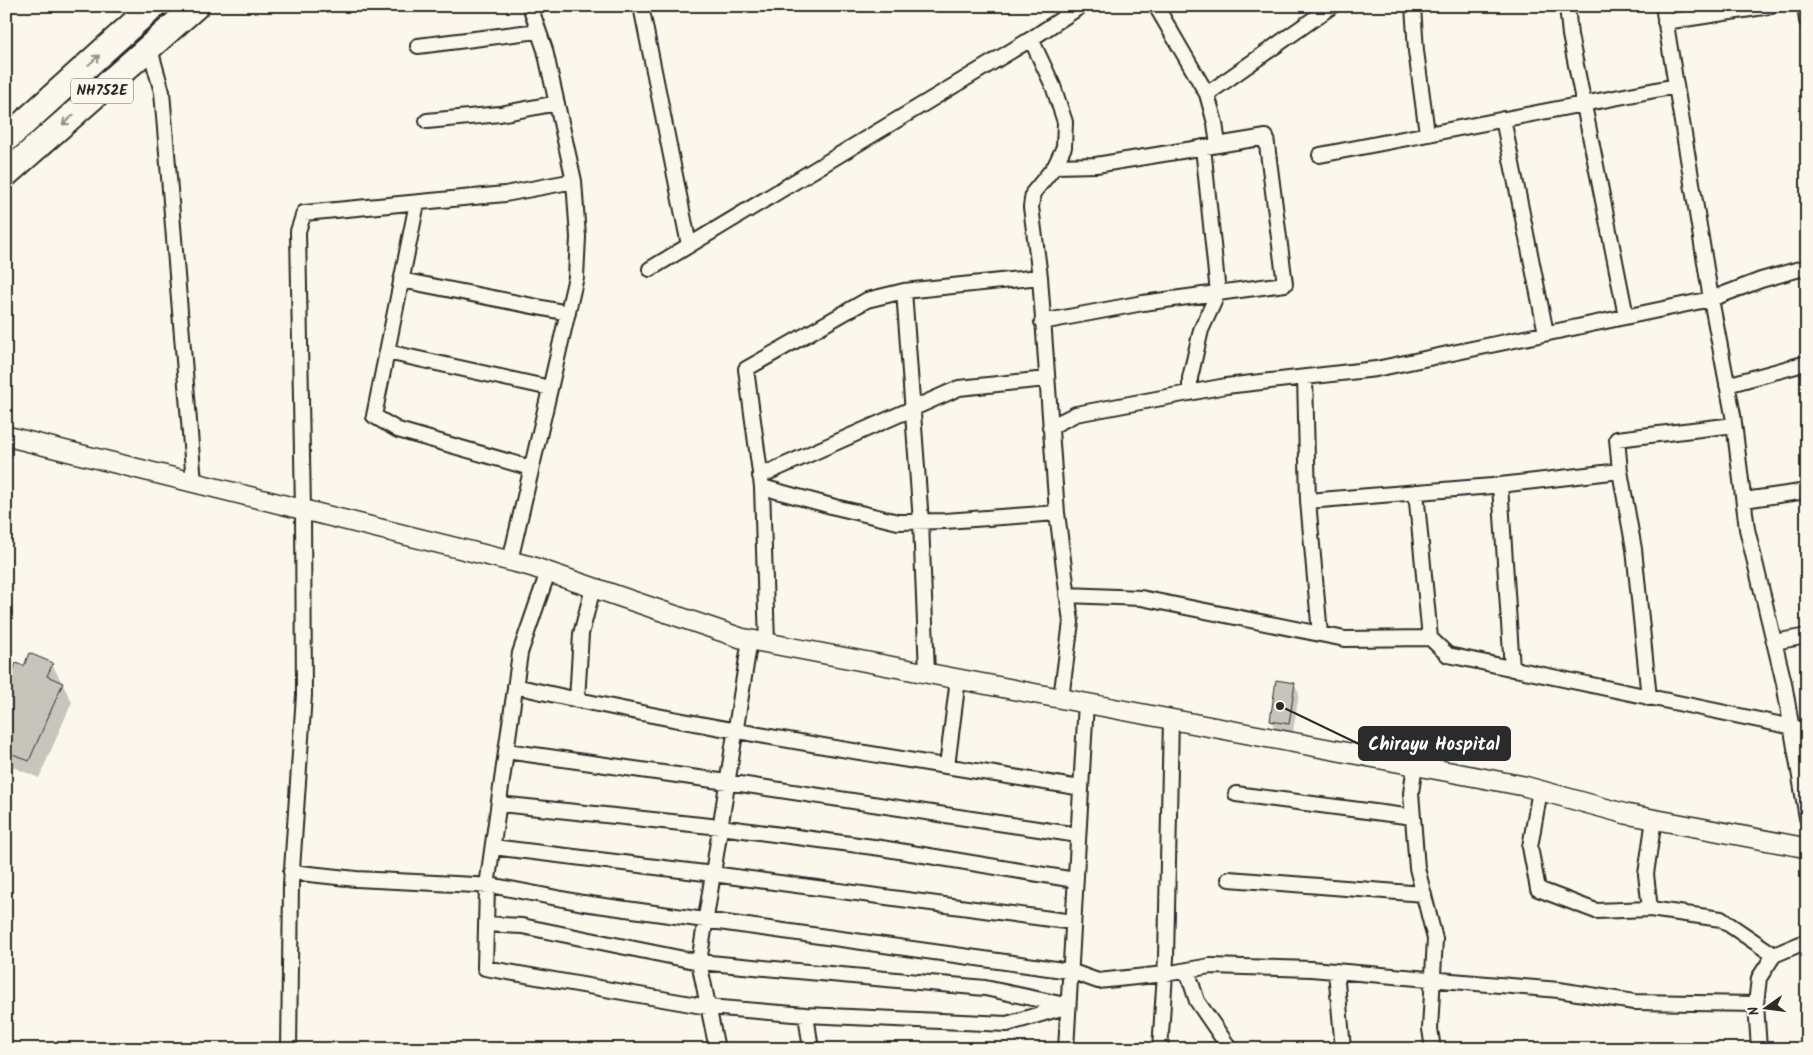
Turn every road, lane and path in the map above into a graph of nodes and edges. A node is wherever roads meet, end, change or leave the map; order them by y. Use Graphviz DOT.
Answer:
graph roads {
  1 [pos="153,6"];
  2 [pos="196,6"];
  3 [pos="530,6"];
  4 [pos="641,6"];
  5 [pos="1081,6"];
  6 [pos="1156,6"];
  7 [pos="1332,6"];
  8 [pos="1413,6"];
  9 [pos="1567,6"];
  10 [pos="1663,6"];
  11 [pos="1770,6"];
  12 [pos="1805,6"];
  13 [pos="1807,21"];
  14 [pos="1665,22"];
  15 [pos="538,32"];
  16 [pos="1031,39"];
  17 [pos="418,46"];
  18 [pos="150,49"];
  19 [pos="1676,86"];
  20 [pos="1207,94"];
  21 [pos="556,103"];
  22 [pos="1584,103"];
  23 [pos="1502,119"];
  24 [pos="427,121"];
  25 [pos="1427,133"];
  26 [pos="6,139"];
  27 [pos="1218,144"];
  28 [pos="1203,147"];
  29 [pos="1320,155"];
  30 [pos="1055,166"];
  31 [pos="6,174"];
  32 [pos="574,181"];
  33 [pos="417,202"];
  34 [pos="689,245"];
  35 [pos="1807,267"];
  36 [pos="650,269"];
  37 [pos="1040,277"];
  38 [pos="401,280"];
  39 [pos="904,291"];
  40 [pos="1218,293"];
  41 [pos="1711,299"];
  42 [pos="568,313"];
  43 [pos="1626,316"];
  44 [pos="1042,322"];
  45 [pos="1546,333"];
  46 [pos="387,352"];
  47 [pos="1807,363"];
  48 [pos="1305,377"];
  49 [pos="1046,379"];
  50 [pos="1727,385"];
  51 [pos="550,388"];
  52 [pos="1190,393"];
  53 [pos="913,408"];
  54 [pos="1734,425"];
  55 [pos="1050,427"];
  56 [pos="6,436"];
  57 [pos="531,468"];
  58 [pos="1620,471"];
  59 [pos="761,481"];
  60 [pos="194,482"];
  61 [pos="1500,485"];
  62 [pos="1807,491"];
  63 [pos="1416,492"];
  64 [pos="1744,500"];
  65 [pos="1308,501"];
  66 [pos="303,510"];
  67 [pos="1057,513"];
  68 [pos="921,522"];
  69 [pos="510,561"];
  70 [pos="548,572"];
  71 [pos="593,588"];
  72 [pos="1067,595"];
  73 [pos="1320,634"];
  74 [pos="1807,636"];
  75 [pos="1430,638"];
  76 [pos="758,641"];
  77 [pos="1774,642"];
  78 [pos="1512,669"];
  79 [pos="928,673"];
  80 [pos="958,679"];
  81 [pos="516,686"];
  82 [pos="1061,698"];
  83 [pos="1649,698"];
  84 [pos="577,700"];
  85 [pos="1086,703"];
  86 [pos="1171,719"];
  87 [pos="1792,728"];
  88 [pos="1807,730"];
  89 [pos="735,732"];
  90 [pos="506,751"];
  91 [pos="1415,765"];
  92 [pos="947,766"];
  93 [pos="727,782"];
  94 [pos="1081,788"];
  95 [pos="1540,790"];
  96 [pos="1236,794"];
  97 [pos="499,804"];
  98 [pos="1413,817"];
  99 [pos="1807,818"];
  100 [pos="1654,819"];
  101 [pos="720,827"];
  102 [pos="1078,835"];
  103 [pos="492,847"];
  104 [pos="1807,848"];
  105 [pos="292,872"];
  106 [pos="713,874"];
  107 [pos="1229,879"];
  108 [pos="1075,880"];
  109 [pos="487,886"];
  110 [pos="1424,894"];
  111 [pos="1650,909"];
  112 [pos="706,920"];
  113 [pos="1073,922"];
  114 [pos="486,924"];
  115 [pos="1807,941"];
  116 [pos="1774,955"];
  117 [pos="699,962"];
  118 [pos="1186,970"];
  119 [pos="1336,971"];
  120 [pos="1070,972"];
  121 [pos="1165,974"];
  122 [pos="1433,980"];
  123 [pos="1756,1004"];
  124 [pos="1068,1006"];
  125 [pos="708,1007"];
  126 [pos="806,1015"];
  127 [pos="289,1049"];
  128 [pos="717,1049"];
  129 [pos="811,1049"];
  130 [pos="1066,1049"];
  131 [pos="1160,1049"];
  132 [pos="1230,1049"];
  133 [pos="1343,1049"];
  134 [pos="1432,1049"];
  135 [pos="1759,1049"];
  26 -- 1 [label="highway, NH752E, one-way"];
  2 -- 18 [label="highway, NH752E"];
  3 -- 15 [label="street"];
  4 -- 34 [label="street"];
  5 -- 16 [label="street"];
  6 -- 20 [label="street"];
  7 -- 20 [label="street"];
  8 -- 25 [label="street"];
  9 -- 22 [label="street"];
  10 -- 14 [label="street"];
  11 -- 14 [label="street"];
  12 -- 13 [label="street"];
  14 -- 19 [label="street"];
  15 -- 17 [label="street"];
  15 -- 21 [label="street"];
  16 -- 30 [label="street"];
  16 -- 34 [label="street"];
  18 -- 31 [label="highway, NH752E, one-way"];
  18 -- 60 [label="street"];
  19 -- 22 [label="street"];
  19 -- 41 [label="street"];
  20 -- 27 [label="street"];
  21 -- 24 [label="street"];
  21 -- 32 [label="street"];
  22 -- 23 [label="street"];
  22 -- 43 [label="street"];
  23 -- 25 [label="street"];
  23 -- 45 [label="street"];
  25 -- 29 [label="street"];
  27 -- 28 [label="street"];
  27 -- 40 [label="street"];
  28 -- 30 [label="street"];
  28 -- 40 [label="street"];
  30 -- 37 [label="street"];
  32 -- 33 [label="street"];
  32 -- 42 [label="street"];
  33 -- 38 [label="street"];
  33 -- 66 [label="street"];
  34 -- 36 [label="street"];
  35 -- 41 [label="street"];
  37 -- 39 [label="street"];
  37 -- 44 [label="street"];
  38 -- 42 [label="street"];
  38 -- 46 [label="street"];
  39 -- 53 [label="street"];
  39 -- 59 [label="street"];
  40 -- 44 [label="street"];
  40 -- 52 [label="street"];
  41 -- 43 [label="street"];
  41 -- 50 [label="street"];
  42 -- 51 [label="street"];
  43 -- 45 [label="street"];
  44 -- 49 [label="street"];
  45 -- 48 [label="street"];
  46 -- 51 [label="street"];
  46 -- 57 [label="street"];
  47 -- 50 [label="street"];
  48 -- 52 [label="street"];
  48 -- 65 [label="street"];
  49 -- 53 [label="street"];
  49 -- 55 [label="street"];
  50 -- 54 [label="street"];
  51 -- 57 [label="street"];
  52 -- 55 [label="street"];
  53 -- 59 [label="street"];
  53 -- 68 [label="street"];
  54 -- 58 [label="street"];
  54 -- 64 [label="street"];
  55 -- 67 [label="street"];
  56 -- 60 [label="street"];
  57 -- 69 [label="street"];
  58 -- 61 [label="street"];
  58 -- 83 [label="street"];
  59 -- 68 [label="street"];
  59 -- 76 [label="street"];
  60 -- 66 [label="street"];
  61 -- 63 [label="street"];
  61 -- 78 [label="street"];
  62 -- 64 [label="street"];
  63 -- 65 [label="street"];
  63 -- 75 [label="street"];
  64 -- 77 [label="street"];
  65 -- 73 [label="street"];
  66 -- 69 [label="street"];
  66 -- 105 [label="street"];
  67 -- 68 [label="street"];
  67 -- 72 [label="street"];
  68 -- 79 [label="street"];
  69 -- 70 [label="street"];
  70 -- 71 [label="street"];
  70 -- 81 [label="street"];
  71 -- 76 [label="street"];
  71 -- 84 [label="street"];
  72 -- 73 [label="street"];
  72 -- 82 [label="street"];
  73 -- 75 [label="street"];
  74 -- 77 [label="street"];
  75 -- 78 [label="street"];
  76 -- 79 [label="street"];
  76 -- 89 [label="street"];
  77 -- 87 [label="street"];
  78 -- 83 [label="street"];
  79 -- 80 [label="street"];
  80 -- 82 [label="street"];
  80 -- 92 [label="street"];
  81 -- 84 [label="street"];
  81 -- 90 [label="street"];
  82 -- 85 [label="street"];
  83 -- 87 [label="street"];
  84 -- 89 [label="street"];
  85 -- 86 [label="street"];
  85 -- 94 [label="street"];
  86 -- 91 [label="street"];
  86 -- 121 [label="street"];
  87 -- 88 [label="street"];
  87 -- 99 [label="street"];
  89 -- 92 [label="street"];
  89 -- 93 [label="street"];
  90 -- 93 [label="street"];
  90 -- 97 [label="street"];
  91 -- 95 [label="street"];
  91 -- 98 [label="street"];
  92 -- 94 [label="street"];
  93 -- 101 [label="street"];
  93 -- 102 [label="street"];
  94 -- 102 [label="street"];
  95 -- 100 [label="street"];
  95 -- 111 [label="street"];
  96 -- 98 [label="street"];
  97 -- 101 [label="street"];
  97 -- 103 [label="street"];
  98 -- 110 [label="street"];
  100 -- 104 [label="street"];
  100 -- 111 [label="street"];
  101 -- 106 [label="street"];
  101 -- 108 [label="street"];
  102 -- 108 [label="street"];
  103 -- 106 [label="street"];
  103 -- 109 [label="street"];
  105 -- 109 [label="street"];
  105 -- 127 [label="street"];
  106 -- 112 [label="street"];
  106 -- 113 [label="street"];
  107 -- 110 [label="street"];
  108 -- 113 [label="street"];
  109 -- 112 [label="street"];
  109 -- 114 [label="street"];
  110 -- 122 [label="street"];
  111 -- 116 [label="street"];
  112 -- 117 [label="street"];
  112 -- 120 [label="street"];
  113 -- 120 [label="street"];
  114 -- 117 [label="street"];
  114 -- 125 [label="street"];
  115 -- 116 [label="street"];
  116 -- 123 [label="street"];
  117 -- 124 [label="street"];
  117 -- 125 [label="street"];
  118 -- 119 [label="street"];
  118 -- 121 [label="street"];
  118 -- 132 [label="street"];
  119 -- 122 [label="street"];
  119 -- 133 [label="street"];
  120 -- 121 [label="street"];
  120 -- 124 [label="street"];
  121 -- 131 [label="street"];
  122 -- 123 [label="street"];
  122 -- 134 [label="street"];
  123 -- 135 [label="street"];
  124 -- 126 [label="street"];
  124 -- 130 [label="street"];
  125 -- 126 [label="street"];
  125 -- 128 [label="street"];
  126 -- 129 [label="street"];
}
